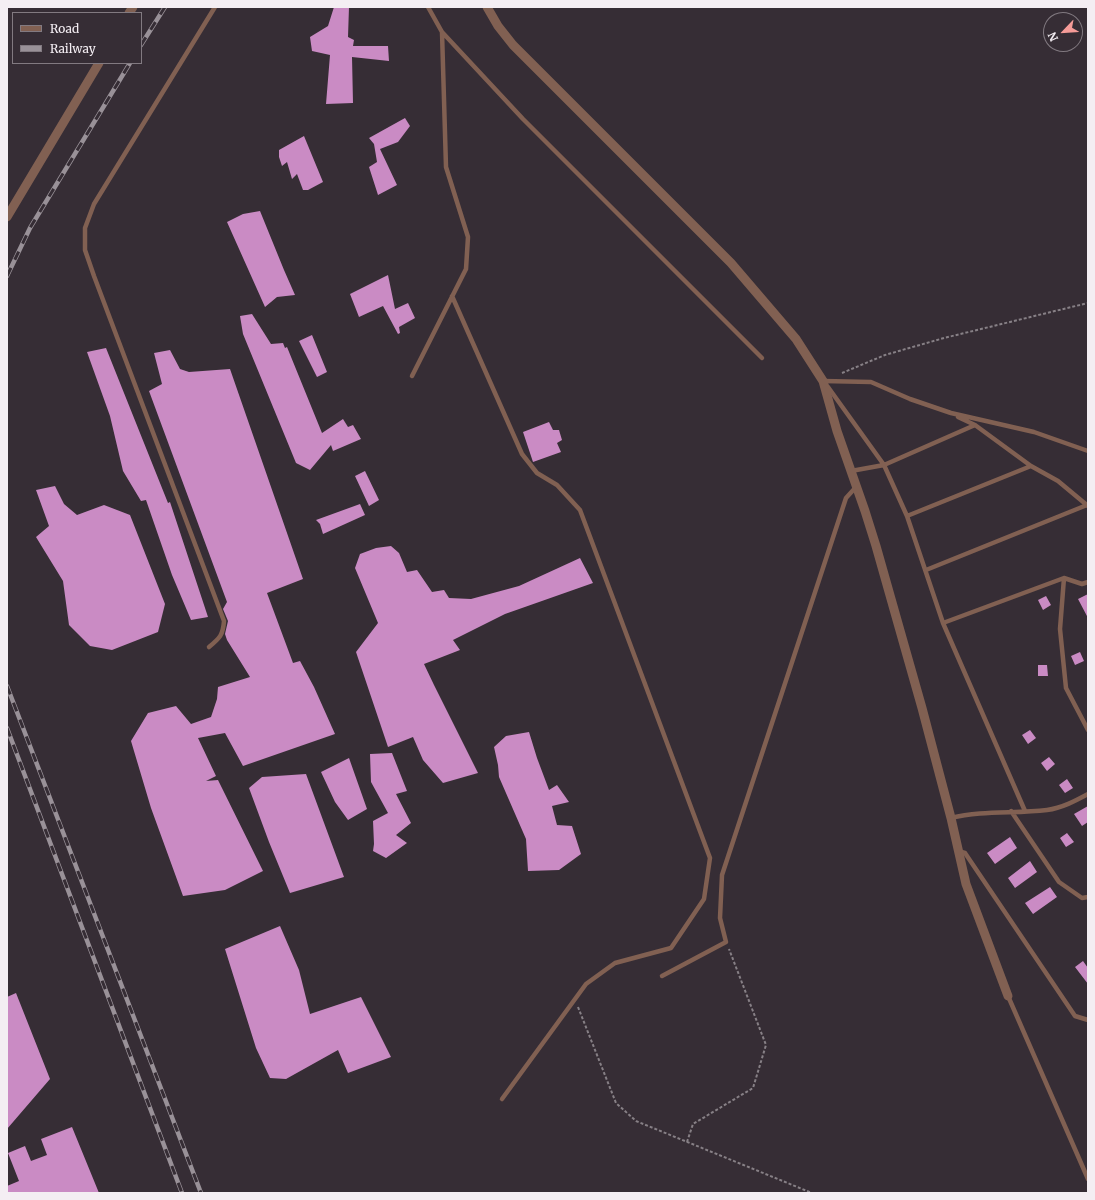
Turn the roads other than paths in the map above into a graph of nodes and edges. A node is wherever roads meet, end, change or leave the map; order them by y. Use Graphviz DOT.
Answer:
graph roads {
  1 [pos="215,7"];
  2 [pos="428,7"];
  3 [pos="487,7"];
  4 [pos="442,32"];
  5 [pos="99,64"];
  6 [pos="7,217"];
  7 [pos="452,296"];
  8 [pos="762,358"];
  9 [pos="412,376"];
  10 [pos="823,381"];
  11 [pos="952,413"];
  12 [pos="975,425"];
  13 [pos="1088,451"];
  14 [pos="884,465"];
  15 [pos="1031,466"];
  16 [pos="851,471"];
  17 [pos="856,487"];
  18 [pos="1088,505"];
  19 [pos="907,516"];
  20 [pos="926,570"];
  21 [pos="1064,578"];
  22 [pos="1088,582"];
  23 [pos="943,623"];
  24 [pos="210,647"];
  25 [pos="1088,730"];
  26 [pos="1088,794"];
  27 [pos="1011,811"];
  28 [pos="1025,811"];
  29 [pos="951,818"];
  30 [pos="958,851"];
  31 [pos="1088,897"];
  32 [pos="662,976"];
  33 [pos="1008,996"];
  34 [pos="1088,1020"];
  35 [pos="502,1099"];
  36 [pos="1088,1179"];
  1 -- 24 [label="lane"];
  2 -- 4 [label="lane"];
  3 -- 10 [label="street"];
  4 -- 7 [label="lane"];
  4 -- 8 [label="lane"];
  5 -- 6 [label="street"];
  7 -- 9 [label="lane"];
  7 -- 35 [label="lane"];
  10 -- 11 [label="lane"];
  10 -- 14 [label="lane"];
  10 -- 16 [label="street"];
  11 -- 12 [label="lane"];
  11 -- 13 [label="lane"];
  12 -- 14 [label="lane"];
  12 -- 15 [label="lane"];
  14 -- 16 [label="lane"];
  14 -- 19 [label="lane"];
  15 -- 18 [label="lane"];
  15 -- 19 [label="lane"];
  16 -- 17 [label="street"];
  17 -- 29 [label="street"];
  17 -- 32 [label="lane"];
  18 -- 20 [label="lane"];
  19 -- 20 [label="lane"];
  20 -- 23 [label="lane"];
  21 -- 22 [label="lane"];
  21 -- 23 [label="lane"];
  21 -- 25 [label="lane"];
  23 -- 28 [label="lane"];
  26 -- 28 [label="lane"];
  27 -- 28 [label="lane"];
  27 -- 29 [label="lane"];
  27 -- 31 [label="lane"];
  29 -- 30 [label="street"];
  30 -- 33 [label="street"];
  30 -- 34 [label="lane"];
  33 -- 36 [label="lane"];
}
